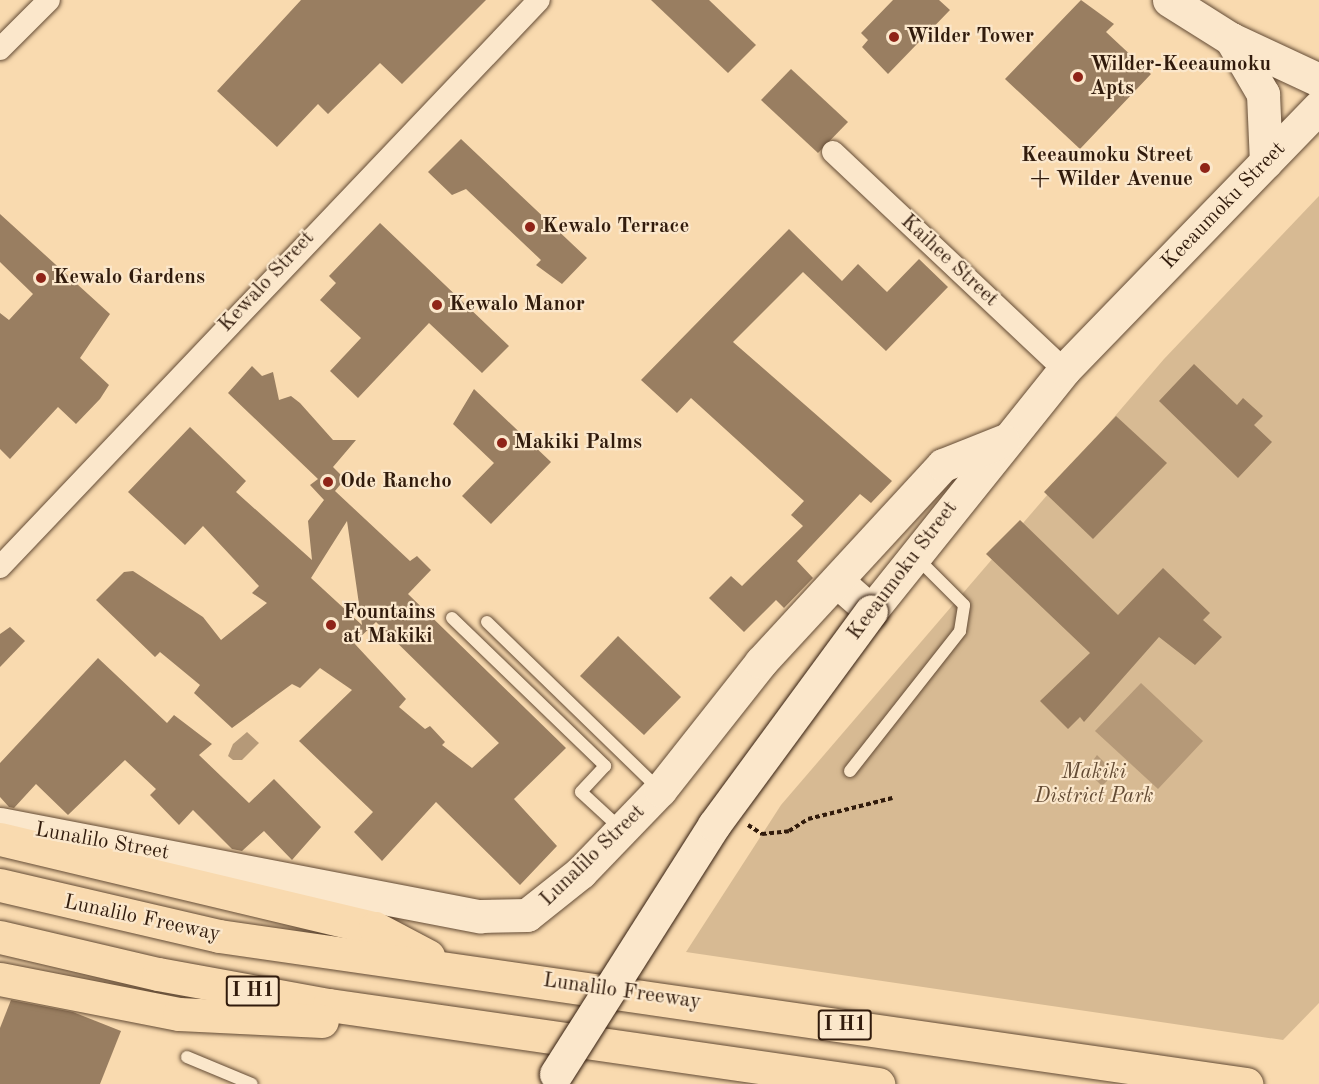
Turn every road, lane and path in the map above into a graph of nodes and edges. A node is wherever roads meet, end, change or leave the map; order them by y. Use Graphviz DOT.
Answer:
graph roads {
  1 [pos="49,0"];
  2 [pos="539,0"];
  3 [pos="1169,0"];
  4 [pos="1231,39"];
  5 [pos="0,49"];
  6 [pos="1319,80"];
  7 [pos="1319,107"];
  8 [pos="833,153"];
  9 [pos="1266,162"];
  10 [pos="1064,370"];
  11 [pos="1003,441"];
  12 [pos="914,555"];
  13 [pos="0,567"];
  14 [pos="837,581"];
  15 [pos="871,611"];
  16 [pos="452,618"];
  17 [pos="487,622"];
  18 [pos="850,771"];
  19 [pos="660,790"];
  20 [pos="892,798"];
  21 [pos="0,824"];
  22 [pos="621,829"];
  23 [pos="762,834"];
  24 [pos="0,839"];
  25 [pos="0,885"];
  26 [pos="0,937"];
  27 [pos="448,967"];
  28 [pos="0,979"];
  29 [pos="509,1032"];
  30 [pos="187,1057"];
  31 [pos="252,1084"];
  32 [pos="550,1084"];
  33 [pos="878,1084"];
  34 [pos="1245,1084"];
  35 [pos="1253,1084"];
  1 -- 5 [label="street"];
  2 -- 13 [label="street, Kewalo Street"];
  3 -- 4 [label="main road"];
  4 -- 6 [label="main road"];
  4 -- 9 [label="main road"];
  7 -- 9 [label="main road, Keeaumoku Street"];
  8 -- 10 [label="street, Kaihee Street"];
  9 -- 10 [label="main road, Keeaumoku Street"];
  10 -- 11 [label="main road, Keeaumoku Street"];
  11 -- 12 [label="main road, Keeaumoku Street"];
  11 -- 14 [label="main road, Lunalilo Street"];
  12 -- 15 [label="main road, Keeaumoku Street"];
  12 -- 18 [label="lane"];
  14 -- 15 [label="main road"];
  14 -- 19 [label="main road, Lunalilo Street"];
  15 -- 32 [label="main road, Keeaumoku Street, bridge"];
  16 -- 22 [label="lane"];
  17 -- 19 [label="lane"];
  19 -- 22 [label="main road, Lunalilo Street"];
  20 -- 23 [label="path"];
  21 -- 22 [label="main road, Lunalilo Street"];
  24 -- 27 [label="highway"];
  25 -- 27 [label="highway, Lunalilo Freeway / I H1"];
  26 -- 29 [label="highway, I H1"];
  27 -- 34 [label="highway, Lunalilo Freeway / I H1"];
  28 -- 29 [label="highway"];
  29 -- 33 [label="highway, I H1"];
  30 -- 31 [label="lane"];
  34 -- 35 [label="highway, Lunalilo Freeway"];
}
